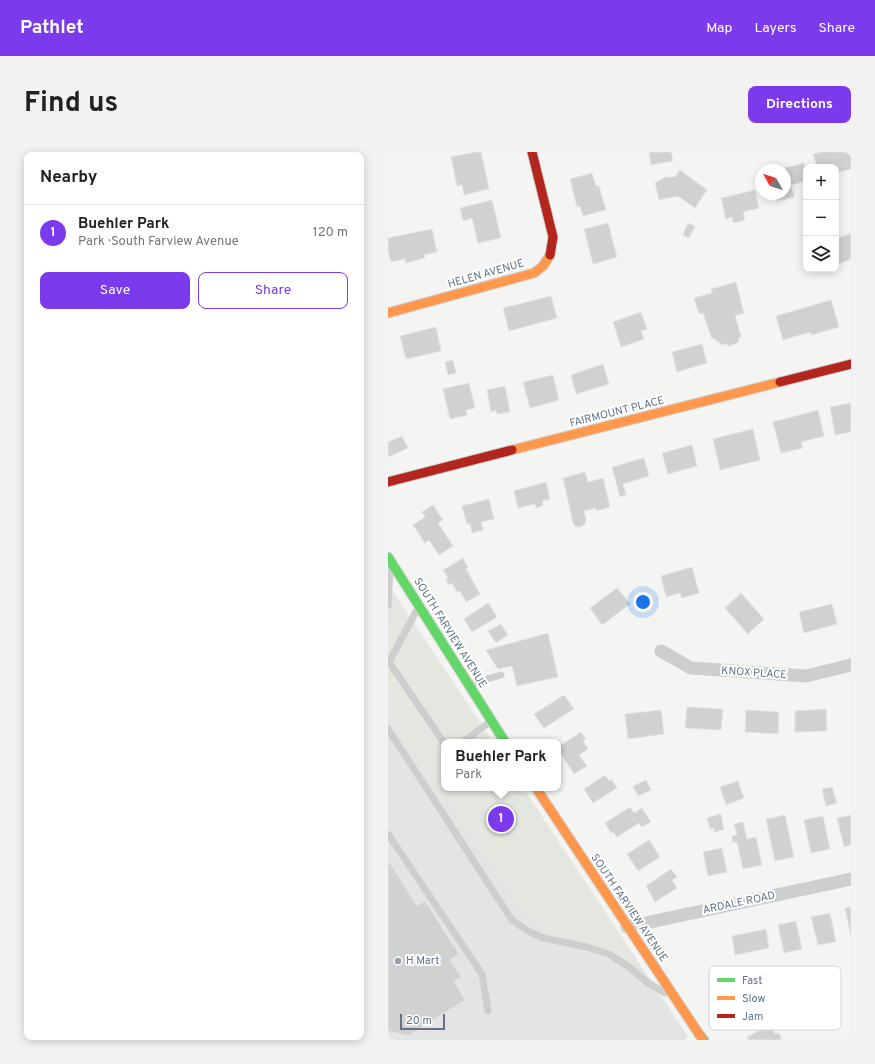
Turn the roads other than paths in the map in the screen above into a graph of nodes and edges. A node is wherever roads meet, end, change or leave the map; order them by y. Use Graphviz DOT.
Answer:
graph roads {
  1 [pos="532,152"];
  2 [pos="388,313"];
  3 [pos="851,364"];
  4 [pos="388,482"];
  5 [pos="389,559"];
  6 [pos="388,605"];
  7 [pos="419,606"];
  8 [pos="661,651"];
  9 [pos="851,665"];
  10 [pos="501,675"];
  11 [pos="468,684"];
  12 [pos="492,721"];
  13 [pos="388,729"];
  14 [pos="441,739"];
  15 [pos="466,739"];
  16 [pos="503,739"];
  17 [pos="538,791"];
  18 [pos="388,834"];
  19 [pos="851,879"];
  20 [pos="627,927"];
  21 [pos="675,999"];
  22 [pos="488,1011"];
  23 [pos="702,1038"];
  1 -- 2 [label="street, HELEN AVENUE"];
  3 -- 4 [label="street, FAIRMOUNT PLACE"];
  5 -- 6 [label="lane"];
  5 -- 7 [label="street, SOUTH FARVIEW AVENUE"];
  7 -- 11 [label="street, SOUTH FARVIEW AVENUE"];
  7 -- 14 [label="lane"];
  8 -- 9 [label="street, KNOX PLACE"];
  10 -- 11 [label="lane"];
  11 -- 12 [label="street, SOUTH FARVIEW AVENUE"];
  12 -- 15 [label="lane"];
  12 -- 16 [label="street, SOUTH FARVIEW AVENUE"];
  13 -- 21 [label="lane"];
  17 -- 20 [label="street, SOUTH FARVIEW AVENUE"];
  18 -- 22 [label="lane"];
  19 -- 20 [label="street, ARDALE ROAD"];
  20 -- 21 [label="street, SOUTH FARVIEW AVENUE"];
  21 -- 23 [label="street, SOUTH FARVIEW AVENUE"];
}
